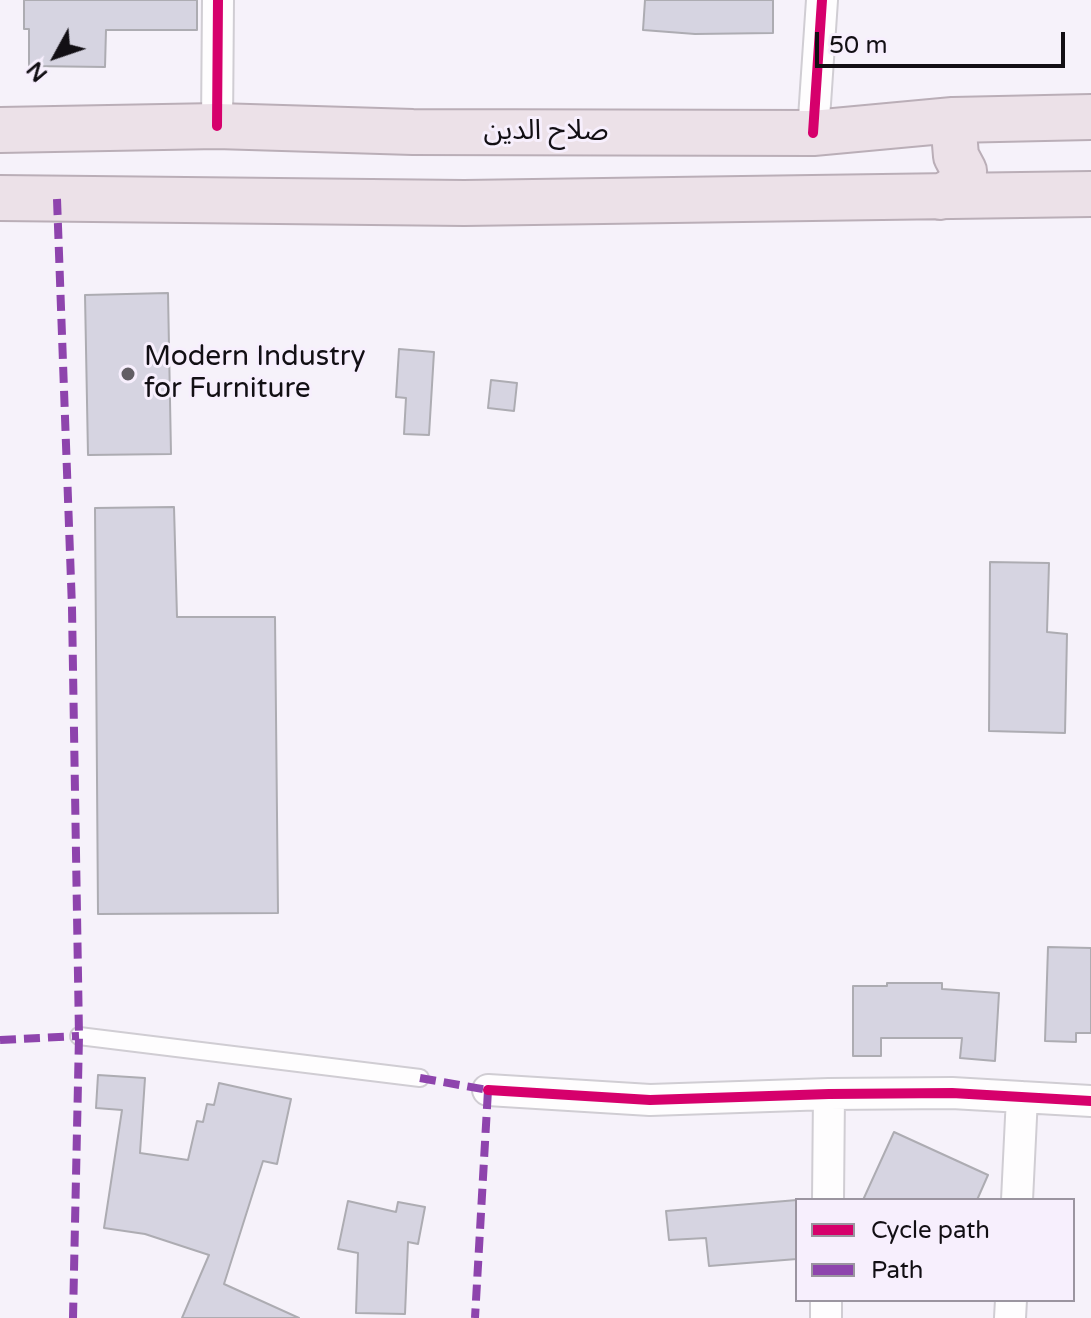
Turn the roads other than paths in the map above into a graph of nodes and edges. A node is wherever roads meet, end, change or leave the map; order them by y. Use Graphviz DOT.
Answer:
graph roads {
  1 [pos="218,0"];
  2 [pos="822,0"];
  3 [pos="1091,117"];
  4 [pos="953,120"];
  5 [pos="217,126"];
  6 [pos="0,130"];
  7 [pos="813,133"];
  8 [pos="1091,194"];
  9 [pos="940,197"];
  10 [pos="0,198"];
  11 [pos="79,1036"];
  12 [pos="420,1078"];
  13 [pos="488,1090"];
  14 [pos="829,1094"];
  15 [pos="1022,1097"];
  16 [pos="1091,1101"];
  17 [pos="828,1198"];
  18 [pos="1017,1198"];
  1 -- 5 [label="street"];
  2 -- 7 [label="street"];
  3 -- 4 [label="highway, صلاح الدين"];
  4 -- 7 [label="highway, صلاح الدين"];
  4 -- 9 [label="highway"];
  5 -- 6 [label="highway, صلاح الدين"];
  5 -- 7 [label="highway, صلاح الدين"];
  8 -- 9 [label="highway"];
  9 -- 10 [label="highway"];
  11 -- 12 [label="lane"];
  13 -- 14 [label="street"];
  14 -- 15 [label="street"];
  14 -- 17 [label="street"];
  15 -- 16 [label="street"];
  15 -- 18 [label="street"];
}
